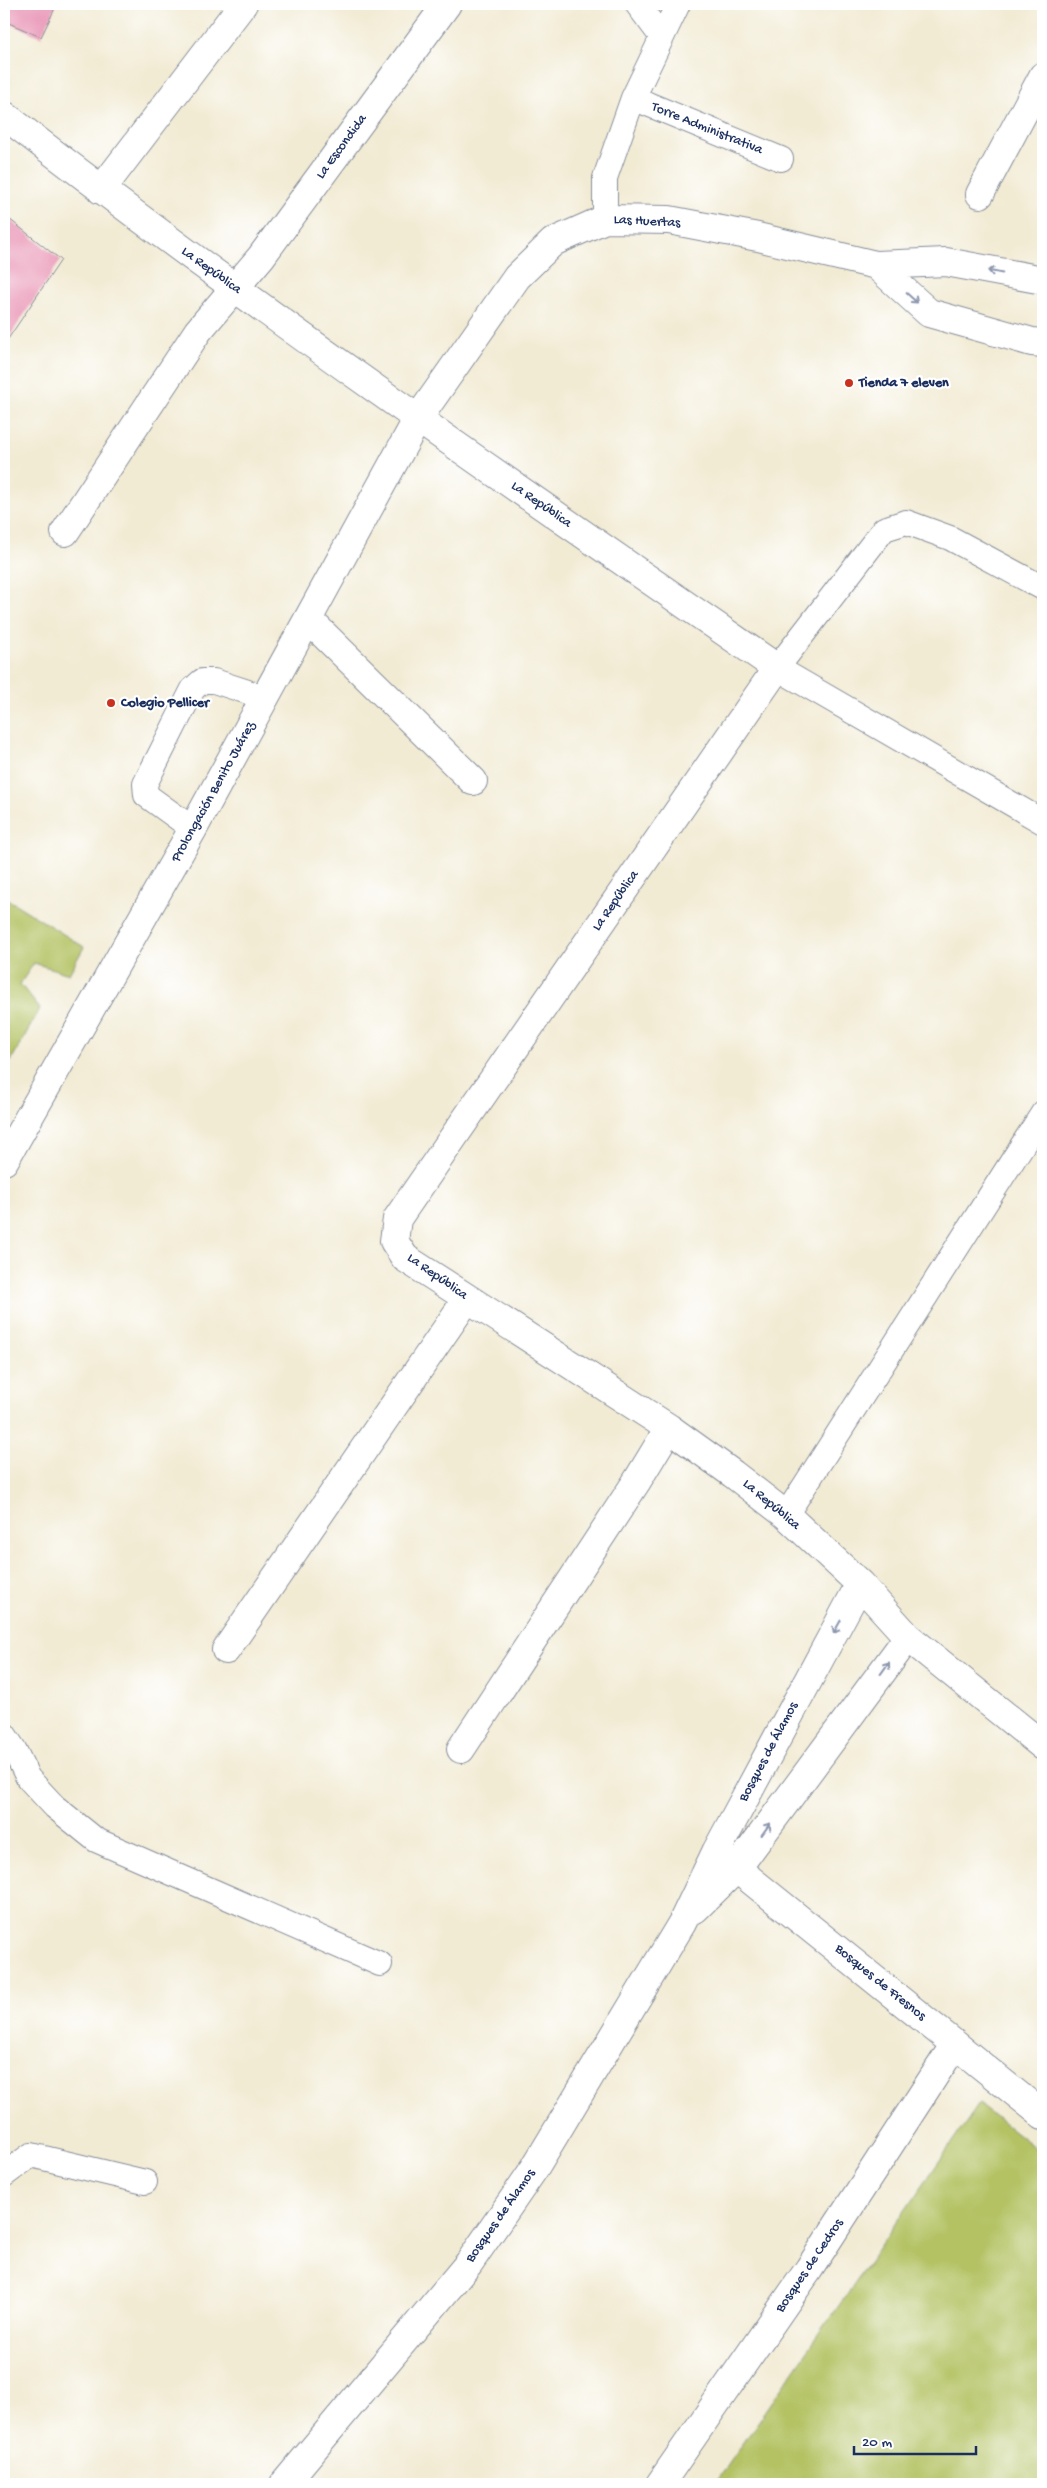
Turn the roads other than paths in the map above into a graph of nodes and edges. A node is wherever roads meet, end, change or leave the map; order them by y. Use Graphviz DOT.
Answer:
graph roads {
  1 [pos="243,4"];
  2 [pos="447,4"];
  3 [pos="638,4"];
  4 [pos="678,4"];
  5 [pos="661,36"];
  6 [pos="1043,76"];
  7 [pos="633,98"];
  8 [pos="1036,98"];
  9 [pos="4,115"];
  10 [pos="781,159"];
  11 [pos="102,190"];
  12 [pos="980,194"];
  13 [pos="605,220"];
  14 [pos="876,265"];
  15 [pos="1043,280"];
  16 [pos="234,288"];
  17 [pos="1043,343"];
  18 [pos="417,420"];
  19 [pos="65,532"];
  20 [pos="1043,588"];
  21 [pos="309,620"];
  22 [pos="777,668"];
  23 [pos="266,698"];
  24 [pos="473,781"];
  25 [pos="1043,822"];
  26 [pos="194,829"];
  27 [pos="1043,1113"];
  28 [pos="4,1161"];
  29 [pos="467,1299"];
  30 [pos="669,1428"];
  31 [pos="786,1516"];
  32 [pos="860,1584"];
  33 [pos="908,1637"];
  34 [pos="226,1650"];
  35 [pos="4,1734"];
  36 [pos="1043,1746"];
  37 [pos="461,1749"];
  38 [pos="716,1852"];
  39 [pos="737,1868"];
  40 [pos="682,1923"];
  41 [pos="380,1964"];
  42 [pos="955,2044"];
  43 [pos="1043,2115"];
  44 [pos="4,2175"];
  45 [pos="145,2182"];
  46 [pos="284,2484"];
  47 [pos="660,2484"];
  1 -- 11 [label="street"];
  2 -- 16 [label="street, La Escondida"];
  3 -- 5 [label="lane"];
  4 -- 5 [label="lane, Torre Administrativa"];
  5 -- 7 [label="lane, Torre Administrativa"];
  6 -- 8 [label="street"];
  7 -- 10 [label="lane, Torre Administrativa"];
  7 -- 13 [label="lane, Torre Administrativa"];
  8 -- 12 [label="street"];
  9 -- 11 [label="street, La República"];
  11 -- 16 [label="street, La República"];
  13 -- 14 [label="street, Las Huertas"];
  13 -- 18 [label="street, Las Huertas"];
  15 -- 14 [label="street, Las Huertas, one-way"];
  14 -- 17 [label="street, Las Huertas, one-way"];
  16 -- 18 [label="street, La República"];
  16 -- 19 [label="street, La Escondida"];
  18 -- 21 [label="street, Prolongación Benito Juárez"];
  18 -- 22 [label="street, La República"];
  20 -- 22 [label="lane"];
  21 -- 23 [label="street, Prolongación Benito Juárez"];
  21 -- 24 [label="street"];
  22 -- 25 [label="lane"];
  22 -- 29 [label="street, La República"];
  23 -- 26 [label="street, Prolongación Benito Juárez"];
  23 -- 26 [label="lane"];
  26 -- 28 [label="street, Prolongación Benito Juárez"];
  27 -- 31 [label="lane"];
  29 -- 30 [label="street, La República"];
  29 -- 34 [label="street"];
  30 -- 31 [label="street, La República"];
  30 -- 37 [label="street"];
  31 -- 32 [label="street, La República"];
  32 -- 33 [label="street, La República"];
  32 -- 38 [label="street, Bosques de Álamos, one-way"];
  33 -- 36 [label="street, La República"];
  39 -- 33 [label="street, Bosques de Álamos, one-way"];
  35 -- 41 [label="lane"];
  38 -- 39 [label="street, Bosques de Fresnos"];
  38 -- 40 [label="street, Bosques de Álamos"];
  39 -- 40 [label="street, Bosques de Álamos"];
  39 -- 42 [label="street, Bosques de Fresnos"];
  40 -- 46 [label="street, Bosques de Álamos"];
  42 -- 43 [label="street, Bosques de Fresnos"];
  42 -- 47 [label="street, Bosques de Cedros"];
  44 -- 45 [label="lane"];
}
